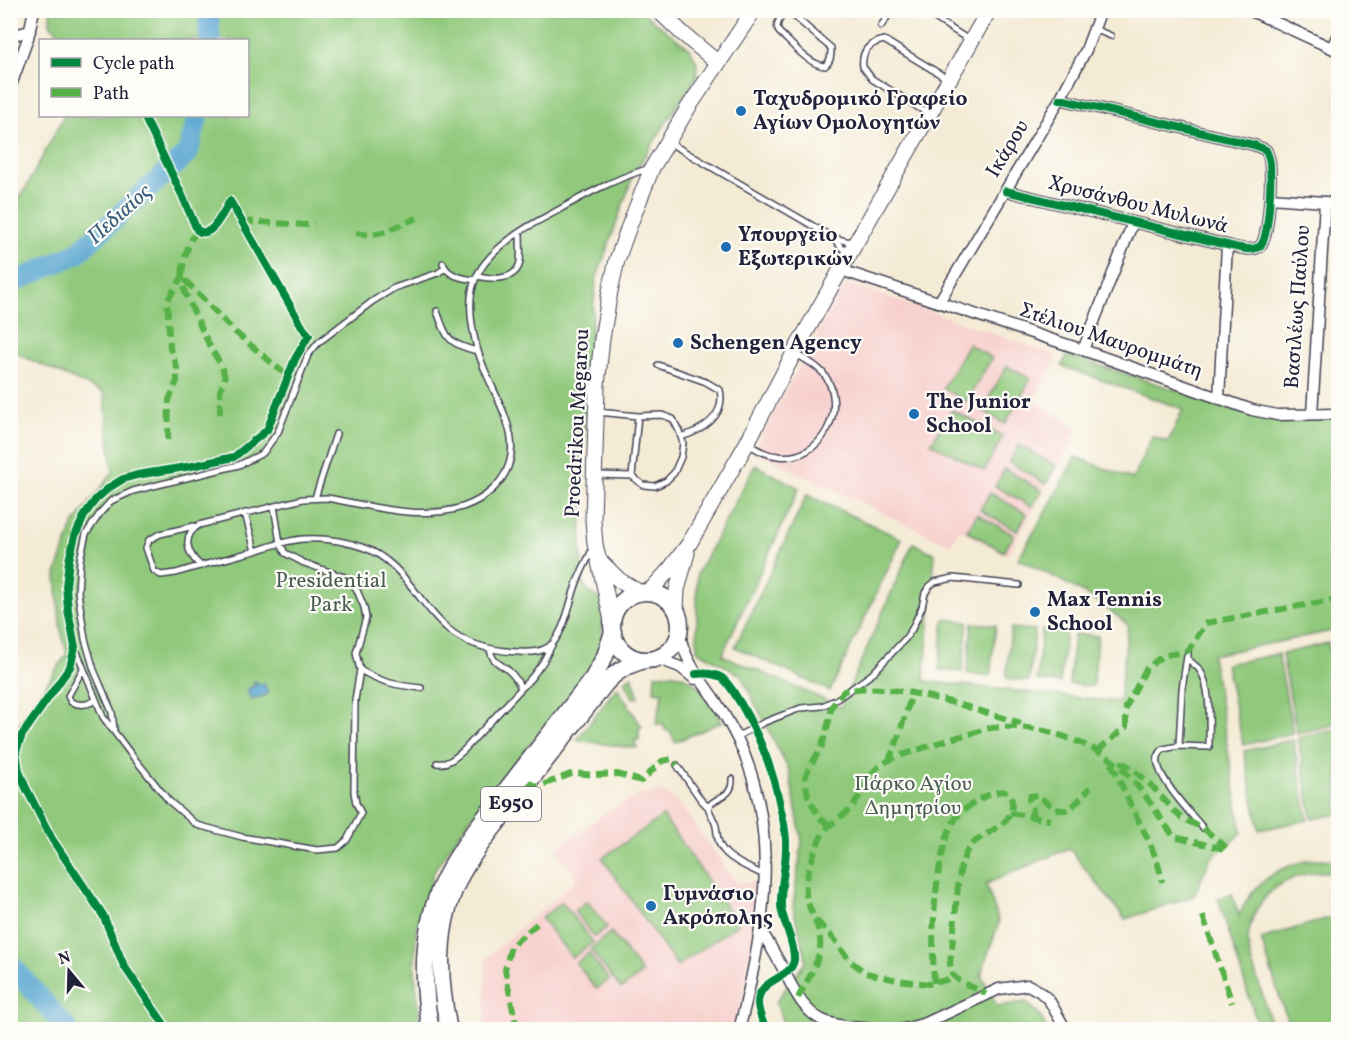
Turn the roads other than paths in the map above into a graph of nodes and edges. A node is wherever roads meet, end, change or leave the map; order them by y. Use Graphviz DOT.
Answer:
graph roads {
  1 [pos="34,10"];
  2 [pos="754,10"];
  3 [pos="787,10"];
  4 [pos="892,10"];
  5 [pos="922,10"];
  6 [pos="989,10"];
  7 [pos="1101,10"];
  8 [pos="1249,10"];
  9 [pos="664,13"];
  10 [pos="881,26"];
  11 [pos="1094,29"];
  12 [pos="30,31"];
  13 [pos="1338,34"];
  14 [pos="10,36"];
  15 [pos="1111,36"];
  16 [pos="972,42"];
  17 [pos="1335,50"];
  18 [pos="718,63"];
  19 [pos="950,80"];
  20 [pos="10,88"];
  21 [pos="1060,99"];
  22 [pos="930,114"];
  23 [pos="667,141"];
  24 [pos="652,168"];
  25 [pos="1006,191"];
  26 [pos="1270,198"];
  27 [pos="1324,202"];
  28 [pos="1338,203"];
  29 [pos="1133,222"];
  30 [pos="520,232"];
  31 [pos="832,237"];
  32 [pos="1227,245"];
  33 [pos="853,249"];
  34 [pos="841,270"];
  35 [pos="476,278"];
  36 [pos="939,302"];
  37 [pos="437,311"];
  38 [pos="1083,350"];
  39 [pos="477,351"];
  40 [pos="794,353"];
  41 [pos="658,366"];
  42 [pos="1219,399"];
  43 [pos="596,412"];
  44 [pos="1312,414"];
  45 [pos="1338,414"];
  46 [pos="638,416"];
  47 [pos="336,434"];
  48 [pos="681,437"];
  49 [pos="747,443"];
  50 [pos="594,475"];
  51 [pos="632,476"];
  52 [pos="315,498"];
  53 [pos="274,506"];
  54 [pos="245,513"];
  55 [pos="199,525"];
  56 [pos="280,543"];
  57 [pos="595,544"];
  58 [pos="689,544"];
  59 [pos="255,550"];
  60 [pos="598,560"];
  61 [pos="201,566"];
  62 [pos="1019,585"];
  63 [pos="644,592"];
  64 [pos="676,610"];
  65 [pos="612,627"];
  66 [pos="679,632"];
  67 [pos="554,641"];
  68 [pos="75,647"];
  69 [pos="490,649"];
  70 [pos="650,659"];
  71 [pos="83,669"];
  72 [pos="360,670"];
  73 [pos="421,688"];
  74 [pos="521,688"];
  75 [pos="708,691"];
  76 [pos="96,700"];
  77 [pos="114,731"];
  78 [pos="736,737"];
  79 [pos="1179,746"];
  80 [pos="437,763"];
  81 [pos="677,765"];
  82 [pos="732,779"];
  83 [pos="708,807"];
  84 [pos="1203,828"];
  85 [pos="766,876"];
  86 [pos="760,928"];
  87 [pos="431,1029"];
  88 [pos="449,1029"];
  89 [pos="739,1029"];
  90 [pos="883,1029"];
  91 [pos="902,1029"];
  92 [pos="1066,1029"];
  1 -- 12 [label="street"];
  2 -- 18 [label="main road, Proedrikou Megarou"];
  3 -- 3 [label="lane"];
  4 -- 10 [label="lane"];
  5 -- 16 [label="lane"];
  6 -- 16 [label="main road"];
  7 -- 11 [label="street, Ικάρου"];
  8 -- 17 [label="street"];
  9 -- 18 [label="main road"];
  11 -- 15 [label="lane"];
  11 -- 21 [label="street, Ικάρου"];
  12 -- 14 [label="street"];
  12 -- 20 [label="street"];
  13 -- 17 [label="street"];
  16 -- 19 [label="main road"];
  18 -- 23 [label="main road, Proedrikou Megarou"];
  19 -- 22 [label="main road"];
  19 -- 22 [label="lane"];
  21 -- 25 [label="street, Ικάρου"];
  21 -- 26 [label="street"];
  22 -- 33 [label="main road"];
  23 -- 24 [label="main road, Proedrikou Megarou"];
  23 -- 31 [label="lane"];
  24 -- 30 [label="lane"];
  24 -- 43 [label="main road, Proedrikou Megarou"];
  25 -- 29 [label="street, Χρυσάνθου Μυλωνά"];
  25 -- 36 [label="street, Ικάρου"];
  26 -- 27 [label="street"];
  26 -- 32 [label="street, Χρυσάνθου Μυλωνά"];
  27 -- 28 [label="street"];
  27 -- 44 [label="street, Βασιλέως Παύλου"];
  29 -- 32 [label="street, Χρυσάνθου Μυλωνά"];
  29 -- 38 [label="street"];
  30 -- 35 [label="lane"];
  30 -- 35 [label="lane"];
  31 -- 33 [label="lane"];
  31 -- 33 [label="lane"];
  32 -- 42 [label="street"];
  33 -- 34 [label="main road"];
  34 -- 36 [label="street, Στέλιου Μαυρομμάτη"];
  34 -- 40 [label="main road"];
  35 -- 39 [label="lane"];
  35 -- 77 [label="lane"];
  36 -- 38 [label="street, Στέλιου Μαυρομμάτη"];
  37 -- 39 [label="lane"];
  38 -- 42 [label="street, Στέλιου Μαυρομμάτη"];
  39 -- 52 [label="lane"];
  40 -- 49 [label="main road"];
  40 -- 49 [label="lane"];
  41 -- 48 [label="lane"];
  42 -- 44 [label="street, Στέλιου Μαυρομμάτη"];
  43 -- 46 [label="lane"];
  43 -- 50 [label="main road, Proedrikou Megarou"];
  44 -- 45 [label="street, Στέλιου Μαυρομμάτη"];
  46 -- 48 [label="lane"];
  46 -- 51 [label="lane"];
  47 -- 52 [label="lane"];
  48 -- 51 [label="lane"];
  49 -- 58 [label="main road"];
  50 -- 51 [label="lane"];
  50 -- 57 [label="main road, Proedrikou Megarou"];
  52 -- 53 [label="lane"];
  53 -- 54 [label="lane"];
  53 -- 56 [label="lane"];
  54 -- 55 [label="lane"];
  54 -- 59 [label="lane"];
  55 -- 61 [label="lane"];
  55 -- 61 [label="lane"];
  56 -- 59 [label="lane"];
  56 -- 69 [label="lane"];
  56 -- 72 [label="lane"];
  57 -- 60 [label="main road, Proedrikou Megarou"];
  57 -- 67 [label="lane"];
  58 -- 63 [label="main road"];
  58 -- 64 [label="main road"];
  59 -- 61 [label="lane"];
  60 -- 63 [label="main road"];
  60 -- 65 [label="main road, Proedrikou Megarou"];
  62 -- 78 [label="lane"];
  63 -- 64 [label="main road"];
  63 -- 65 [label="main road"];
  64 -- 66 [label="main road"];
  65 -- 70 [label="main road"];
  65 -- 87 [label="main road, E950"];
  66 -- 70 [label="main road"];
  66 -- 75 [label="street"];
  67 -- 69 [label="lane"];
  67 -- 74 [label="lane"];
  68 -- 71 [label="lane"];
  69 -- 74 [label="lane"];
  70 -- 75 [label="street"];
  70 -- 88 [label="main road, E950"];
  71 -- 76 [label="lane"];
  71 -- 76 [label="lane"];
  72 -- 73 [label="lane"];
  72 -- 77 [label="lane"];
  74 -- 80 [label="lane"];
  75 -- 78 [label="street"];
  76 -- 77 [label="lane"];
  78 -- 85 [label="street"];
  79 -- 79 [label="lane"];
  79 -- 84 [label="lane"];
  81 -- 83 [label="lane"];
  82 -- 83 [label="lane"];
  83 -- 85 [label="lane"];
  85 -- 86 [label="street"];
  86 -- 89 [label="street"];
  86 -- 90 [label="street"];
  91 -- 92 [label="street"];
}
